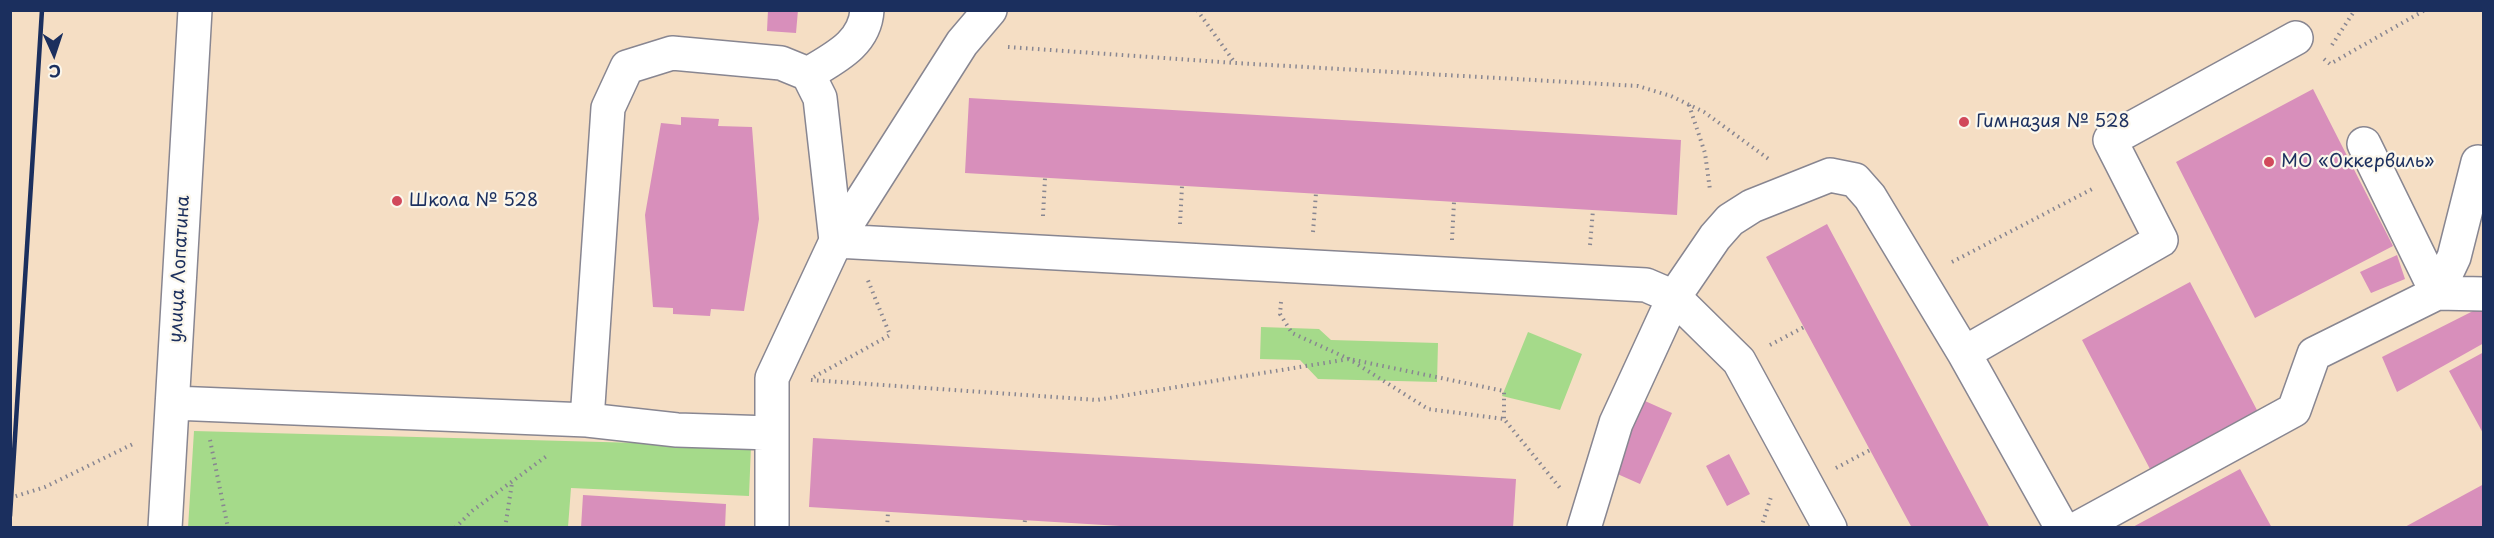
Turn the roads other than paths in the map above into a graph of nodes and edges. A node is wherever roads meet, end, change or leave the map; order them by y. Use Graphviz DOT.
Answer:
graph roads {
  1 [pos="195,10"];
  2 [pos="867,10"];
  3 [pos="990,10"];
  4 [pos="2296,38"];
  5 [pos="808,74"];
  6 [pos="2364,144"];
  7 [pos="2478,162"];
  8 [pos="844,241"];
  9 [pos="2437,293"];
  10 [pos="2484,294"];
  11 [pos="1674,297"];
  12 [pos="1964,353"];
  13 [pos="188,404"];
  14 [pos="587,420"];
  15 [pos="771,434"];
  16 [pos="1585,523"];
  17 [pos="165,528"];
  18 [pos="772,528"];
  19 [pos="1830,528"];
  20 [pos="2062,528"];
  21 [pos="2078,528"];
  1 -- 13 [label="street, улица Лопатина"];
  2 -- 5 [label="street"];
  3 -- 8 [label="street"];
  4 -- 12 [label="street"];
  5 -- 8 [label="street"];
  5 -- 14 [label="street"];
  6 -- 9 [label="street"];
  7 -- 9 [label="street"];
  8 -- 11 [label="street"];
  8 -- 15 [label="street"];
  9 -- 10 [label="street"];
  9 -- 21 [label="street"];
  11 -- 12 [label="street"];
  11 -- 16 [label="street"];
  11 -- 19 [label="street"];
  12 -- 20 [label="street"];
  13 -- 14 [label="street"];
  13 -- 17 [label="street, улица Лопатина"];
  14 -- 15 [label="street"];
  15 -- 18 [label="street"];
}
